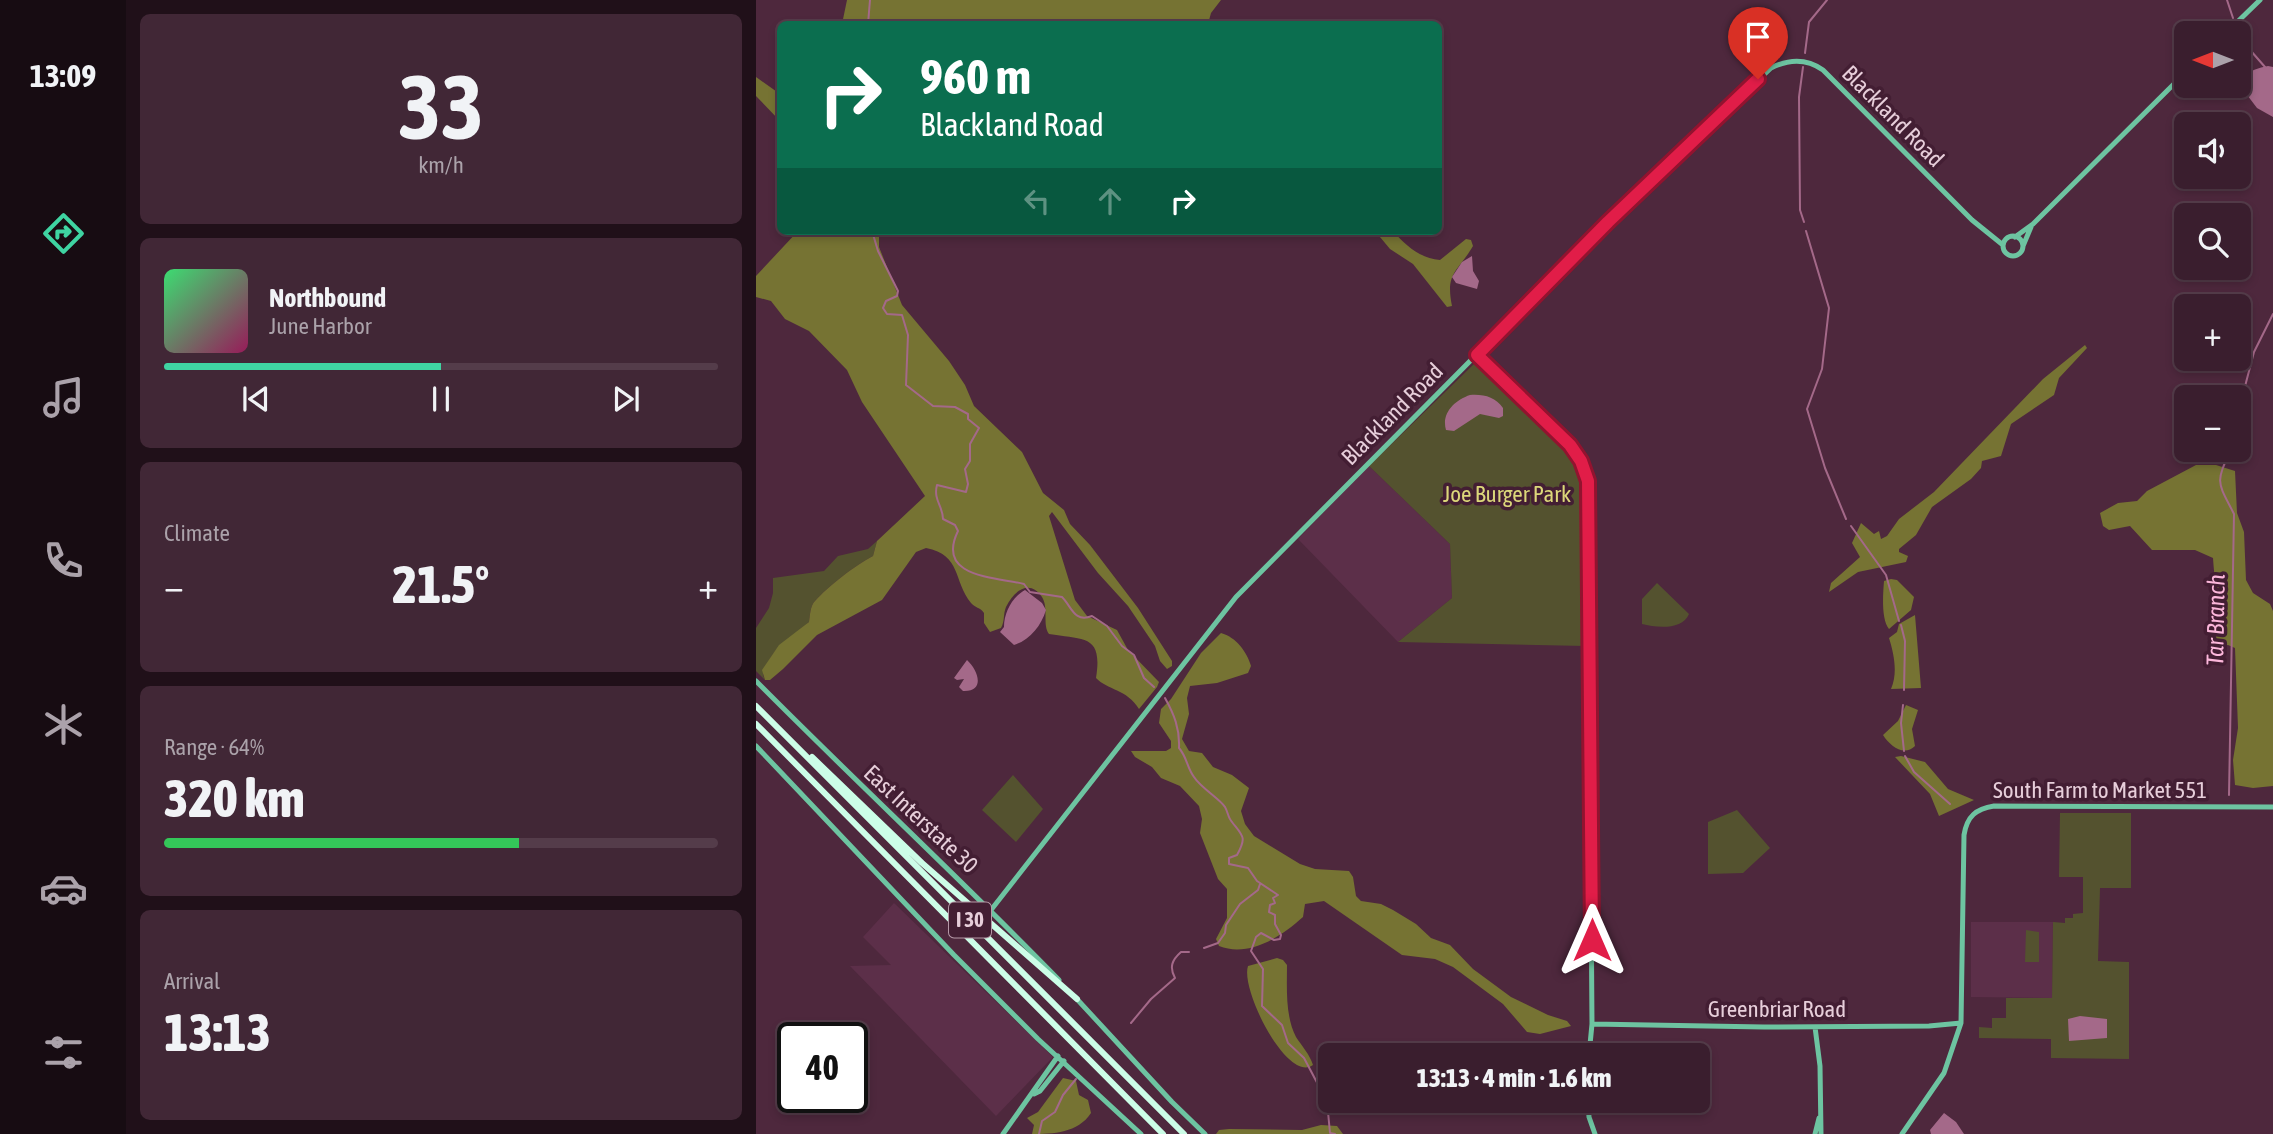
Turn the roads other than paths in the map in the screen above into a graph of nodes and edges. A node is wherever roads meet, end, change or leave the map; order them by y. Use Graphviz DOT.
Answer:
graph roads {
  1 [pos="2260,0"];
  2 [pos="2238,21"];
  3 [pos="2174,84"];
  4 [pos="2033,224"];
  5 [pos="1992,235"];
  6 [pos="2012,237"];
  7 [pos="2003,245"];
  8 [pos="2023,246"];
  9 [pos="1477,355"];
  10 [pos="756,681"];
  11 [pos="756,706"];
  12 [pos="756,724"];
  13 [pos="756,746"];
  14 [pos="2273,807"];
  15 [pos="991,910"];
  16 [pos="1077,999"];
  17 [pos="1961,1023"];
  18 [pos="1592,1024"];
  19 [pos="1815,1027"];
  20 [pos="1590,1043"];
  21 [pos="1061,1059"];
  22 [pos="1821,1112"];
  23 [pos="1589,1113"];
  24 [pos="1003,1134"];
  25 [pos="1141,1134"];
  26 [pos="1163,1134"];
  27 [pos="1184,1134"];
  28 [pos="1205,1134"];
  29 [pos="1595,1134"];
  30 [pos="1815,1134"];
  31 [pos="1821,1134"];
  32 [pos="1902,1134"];
  1 -- 2 [label="street"];
  3 -- 4 [label="street"];
  4 -- 6 [label="street"];
  4 -- 8 [label="street"];
  5 -- 6 [label="street"];
  5 -- 7 [label="street, Blackland Road"];
  5 -- 9 [label="street, Blackland Road"];
  6 -- 7 [label="street"];
  6 -- 8 [label="street"];
  7 -- 8 [label="street"];
  9 -- 15 [label="street, Blackland Road"];
  9 -- 18 [label="street"];
  10 -- 15 [label="street, East Interstate 30"];
  11 -- 16 [label="highway"];
  11 -- 27 [label="highway, I 30"];
  12 -- 26 [label="highway, I 30"];
  13 -- 21 [label="street"];
  14 -- 17 [label="street, South Farm to Market 551"];
  15 -- 16 [label="street, East Interstate 30"];
  16 -- 28 [label="street, East Interstate 30"];
  17 -- 19 [label="street, Greenbriar Road"];
  17 -- 32 [label="street, South Farm to Market 551"];
  18 -- 19 [label="street, Greenbriar Road"];
  18 -- 20 [label="street"];
  19 -- 22 [label="street"];
  21 -- 24 [label="street"];
  21 -- 25 [label="street"];
  22 -- 30 [label="street"];
  22 -- 31 [label="street"];
  23 -- 29 [label="street"];
}
